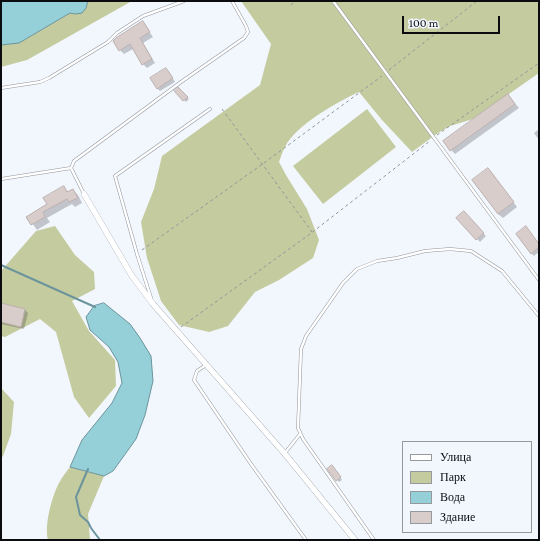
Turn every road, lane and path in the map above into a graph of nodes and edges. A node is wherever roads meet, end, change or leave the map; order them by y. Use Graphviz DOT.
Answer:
graph roads {
  1 [pos="184,1"];
  2 [pos="232,1"];
  3 [pos="296,1"];
  4 [pos="333,1"];
  5 [pos="477,1"];
  6 [pos="291,5"];
  7 [pos="539,63"];
  8 [pos="385,73"];
  9 [pos="1,88"];
  10 [pos="210,108"];
  11 [pos="222,109"];
  12 [pos="434,138"];
  13 [pos="262,164"];
  14 [pos="72,168"];
  15 [pos="1,179"];
  16 [pos="84,194"];
  17 [pos="312,233"];
  18 [pos="136,254"];
  19 [pos="539,280"];
  20 [pos="153,304"];
  21 [pos="539,316"];
  22 [pos="176,330"];
  23 [pos="206,365"];
  24 [pos="300,434"];
  25 [pos="285,454"];
  26 [pos="306,540"];
  27 [pos="355,540"];
  28 [pos="374,540"];
  1 -- 9 [label="lane"];
  2 -- 14 [label="lane"];
  3 -- 6 [label="path"];
  4 -- 8 [label="lane"];
  5 -- 8 [label="path"];
  7 -- 12 [label="path"];
  8 -- 12 [label="lane"];
  8 -- 13 [label="path"];
  10 -- 18 [label="lane"];
  11 -- 13 [label="path"];
  12 -- 17 [label="path"];
  12 -- 19 [label="lane"];
  13 -- 17 [label="path"];
  13 -- 18 [label="path"];
  14 -- 15 [label="lane"];
  14 -- 16 [label="lane"];
  16 -- 20 [label="street"];
  17 -- 22 [label="path"];
  18 -- 20 [label="lane"];
  20 -- 22 [label="street"];
  21 -- 24 [label="lane"];
  22 -- 23 [label="street"];
  23 -- 25 [label="street"];
  23 -- 26 [label="lane"];
  24 -- 25 [label="lane"];
  24 -- 28 [label="lane"];
  25 -- 27 [label="street"];
}
